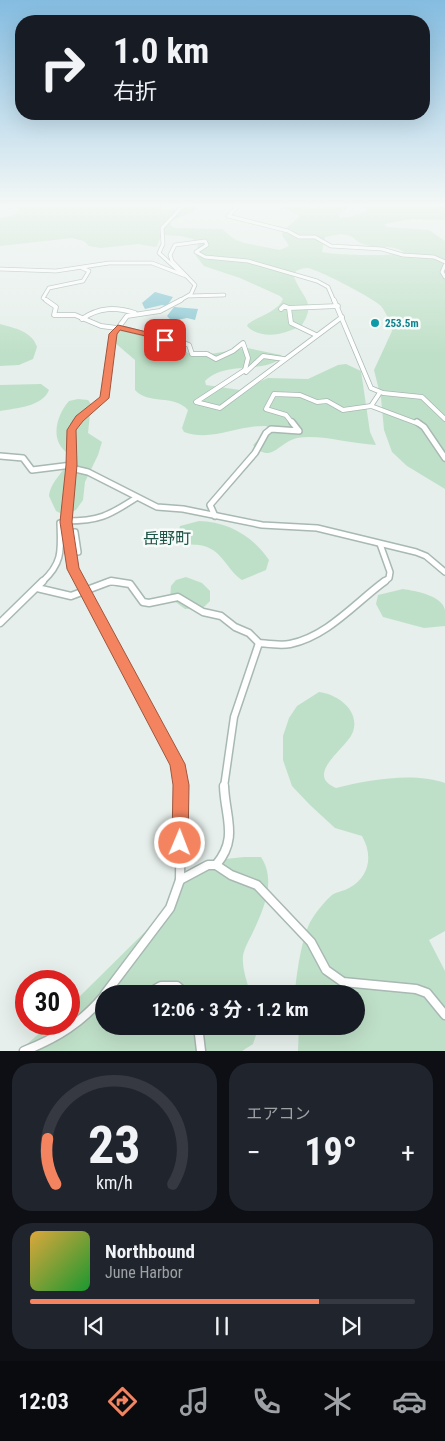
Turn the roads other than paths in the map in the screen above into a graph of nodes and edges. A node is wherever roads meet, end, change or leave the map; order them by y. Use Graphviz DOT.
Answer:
graph roads {
  1 [pos="160,255"];
  2 [pos="170,255"];
  3 [pos="201,255"];
  4 [pos="404,255"];
  5 [pos="445,263"];
  6 [pos="82,268"];
  7 [pos="0,269"];
  8 [pos="186,276"];
  9 [pos="445,277"];
  10 [pos="195,284"];
  11 [pos="224,296"];
  12 [pos="186,297"];
  13 [pos="338,306"];
  14 [pos="281,308"];
  15 [pos="289,308"];
  16 [pos="136,314"];
  17 [pos="342,317"];
  18 [pos="82,319"];
  19 [pos="118,327"];
  20 [pos="316,335"];
  21 [pos="284,360"];
  22 [pos="245,370"];
  23 [pos="379,394"];
  24 [pos="371,406"];
  25 [pos="445,419"];
  26 [pos="0,456"];
  27 [pos="445,458"];
  28 [pos="71,466"];
  29 [pos="136,498"];
  30 [pos="215,516"];
  31 [pos="66,521"];
  32 [pos="67,533"];
  33 [pos="380,544"];
  34 [pos="78,552"];
  35 [pos="445,572"];
  36 [pos="37,588"];
  37 [pos="85,592"];
  38 [pos="0,623"];
  39 [pos="259,643"];
  40 [pos="216,865"];
  41 [pos="180,880"];
  42 [pos="112,985"];
  43 [pos="95,1007"];
  44 [pos="445,1015"];
  45 [pos="199,1035"];
  46 [pos="24,1051"];
  47 [pos="201,1051"];
  1 -- 8 [label="street"];
  2 -- 10 [label="street"];
  3 -- 13 [label="street"];
  4 -- 5 [label="street"];
  5 -- 9 [label="street"];
  6 -- 7 [label="street"];
  6 -- 8 [label="street"];
  6 -- 18 [label="street"];
  8 -- 10 [label="street"];
  10 -- 12 [label="street"];
  11 -- 12 [label="street"];
  12 -- 16 [label="street"];
  13 -- 15 [label="street"];
  13 -- 17 [label="street"];
  14 -- 15 [label="street"];
  15 -- 20 [label="street"];
  16 -- 18 [label="street"];
  16 -- 19 [label="street"];
  17 -- 20 [label="street"];
  17 -- 23 [label="street"];
  18 -- 19 [label="street"];
  19 -- 22 [label="street"];
  19 -- 28 [label="street"];
  20 -- 21 [label="street"];
  21 -- 22 [label="street"];
  21 -- 22 [label="street"];
  23 -- 24 [label="street"];
  23 -- 25 [label="street"];
  24 -- 27 [label="street"];
  24 -- 30 [label="street"];
  26 -- 28 [label="street"];
  28 -- 29 [label="street"];
  28 -- 31 [label="street"];
  29 -- 30 [label="street"];
  29 -- 31 [label="street"];
  30 -- 33 [label="street"];
  31 -- 32 [label="street"];
  31 -- 36 [label="street"];
  32 -- 34 [label="street"];
  32 -- 37 [label="street"];
  33 -- 35 [label="street"];
  33 -- 39 [label="street"];
  36 -- 37 [label="street"];
  36 -- 38 [label="street"];
  37 -- 39 [label="street"];
  37 -- 41 [label="street"];
  39 -- 40 [label="street"];
  40 -- 41 [label="street"];
  40 -- 44 [label="street"];
  41 -- 42 [label="street"];
  43 -- 46 [label="street"];
  45 -- 47 [label="street"];
}
